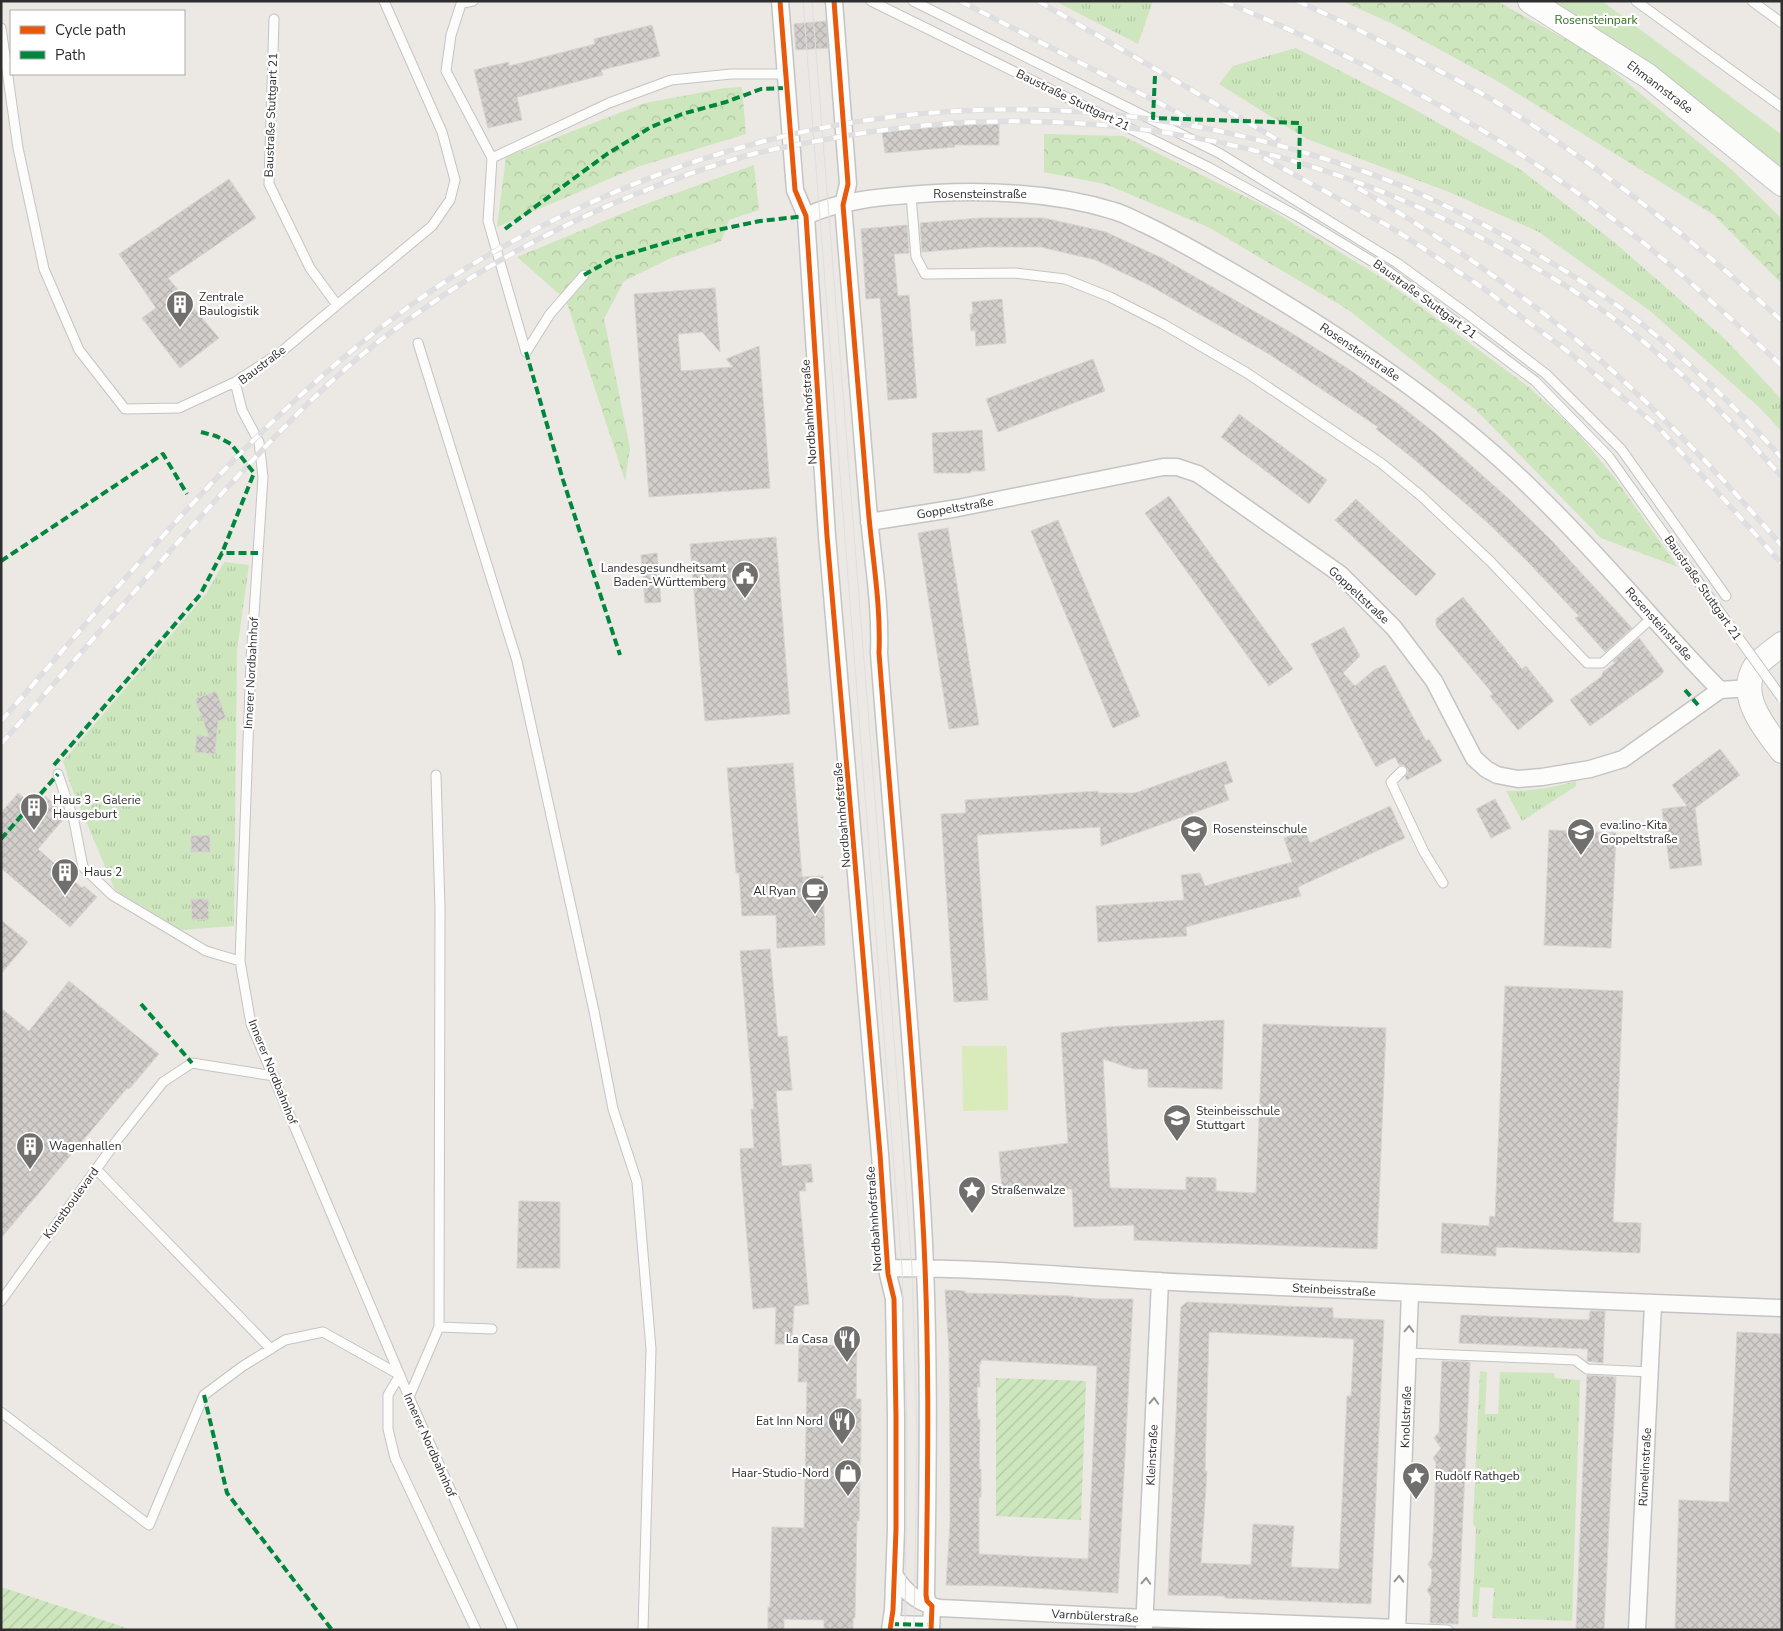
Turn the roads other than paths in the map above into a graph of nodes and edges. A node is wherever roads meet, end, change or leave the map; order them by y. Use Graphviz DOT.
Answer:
graph roads {
  1 [pos="384,1"];
  2 [pos="473,1"];
  3 [pos="780,1"];
  4 [pos="834,1"];
  5 [pos="871,1"];
  6 [pos="913,1"];
  7 [pos="1530,1"];
  8 [pos="1636,1"];
  9 [pos="1752,1"];
  10 [pos="463,2"];
  11 [pos="274,19"];
  12 [pos="1782,23"];
  13 [pos="1,28"];
  14 [pos="786,74"];
  15 [pos="1782,108"];
  16 [pos="492,158"];
  17 [pos="1782,184"];
  18 [pos="911,195"];
  19 [pos="843,205"];
  20 [pos="806,216"];
  21 [pos="584,275"];
  22 [pos="337,305"];
  23 [pos="418,343"];
  24 [pos="235,382"];
  25 [pos="259,442"];
  26 [pos="869,522"];
  27 [pos="1726,596"];
  28 [pos="1653,617"];
  29 [pos="1782,644"];
  30 [pos="1750,688"];
  31 [pos="1720,690"];
  32 [pos="1782,698"];
  33 [pos="1782,750"];
  34 [pos="1402,771"];
  35 [pos="58,774"];
  36 [pos="436,775"];
  37 [pos="1443,883"];
  38 [pos="240,961"];
  39 [pos="274,1076"];
  40 [pos="96,1169"];
  41 [pos="887,1265"];
  42 [pos="925,1268"];
  43 [pos="1160,1281"];
  44 [pos="1410,1293"];
  45 [pos="1,1301"];
  46 [pos="1653,1304"];
  47 [pos="1782,1308"];
  48 [pos="439,1327"];
  49 [pos="492,1329"];
  50 [pos="272,1349"];
  51 [pos="1408,1353"];
  52 [pos="1650,1372"];
  53 [pos="400,1376"];
  54 [pos="409,1397"];
  55 [pos="1,1412"];
  56 [pos="895,1576"];
  57 [pos="932,1606"];
  58 [pos="1144,1624"];
  59 [pos="890,1627"];
  60 [pos="931,1627"];
  61 [pos="1397,1629"];
  62 [pos="476,1630"];
  63 [pos="513,1630"];
  64 [pos="643,1630"];
  65 [pos="1448,1630"];
  66 [pos="1637,1630"];
  1 -- 22 [label="lane"];
  2 -- 10 [label="lane"];
  3 -- 14 [label="street, Nordbahnhofstraße"];
  4 -- 19 [label="street"];
  5 -- 32 [label="lane, Baustraße Stuttgart 21, bridge"];
  6 -- 27 [label="lane, Baustraße Stuttgart 21"];
  7 -- 17 [label="street, Ehmannstraße"];
  8 -- 15 [label="lane"];
  9 -- 12 [label="lane"];
  10 -- 16 [label="lane"];
  11 -- 22 [label="lane, Baustraße Stuttgart 21"];
  13 -- 24 [label="lane"];
  14 -- 16 [label="lane"];
  14 -- 20 [label="street, Nordbahnhofstraße"];
  16 -- 21 [label="lane"];
  18 -- 19 [label="street, Rosensteinstraße"];
  18 -- 28 [label="street, Rosensteinstraße"];
  18 -- 28 [label="lane"];
  19 -- 20 [label="street, Rosensteinstraße"];
  19 -- 26 [label="street"];
  20 -- 41 [label="street, Nordbahnhofstraße"];
  22 -- 24 [label="lane, Baustraße"];
  23 -- 64 [label="lane"];
  24 -- 25 [label="lane, Baustraße"];
  25 -- 38 [label="lane, Innerer Nordbahnhof"];
  26 -- 31 [label="street, Goppeltstraße"];
  26 -- 42 [label="street"];
  28 -- 31 [label="street, Rosensteinstraße"];
  29 -- 30 [label="street"];
  30 -- 31 [label="street"];
  30 -- 33 [label="street"];
  34 -- 37 [label="lane"];
  35 -- 38 [label="lane"];
  36 -- 48 [label="lane"];
  38 -- 39 [label="lane, Innerer Nordbahnhof"];
  39 -- 40 [label="lane, Kunstboulevard"];
  39 -- 53 [label="lane, Innerer Nordbahnhof"];
  40 -- 45 [label="lane, Kunstboulevard"];
  40 -- 50 [label="lane"];
  41 -- 42 [label="street, Steinbeisstraße"];
  41 -- 56 [label="street, Nordbahnhofstraße"];
  42 -- 43 [label="street, Steinbeisstraße"];
  42 -- 57 [label="street"];
  43 -- 44 [label="street, Steinbeisstraße"];
  58 -- 43 [label="street, Kleinstraße, one-way"];
  44 -- 46 [label="street, Steinbeisstraße"];
  51 -- 44 [label="street, Knollstraße, one-way"];
  46 -- 47 [label="street, Steinbeisstraße"];
  46 -- 52 [label="street, Rümelinstraße"];
  48 -- 49 [label="lane"];
  48 -- 54 [label="lane"];
  50 -- 53 [label="lane"];
  50 -- 55 [label="lane"];
  51 -- 52 [label="lane"];
  61 -- 51 [label="street, Knollstraße, one-way"];
  52 -- 66 [label="street, Rümelinstraße"];
  53 -- 54 [label="lane, Innerer Nordbahnhof"];
  53 -- 62 [label="lane"];
  54 -- 63 [label="lane, Innerer Nordbahnhof"];
  56 -- 57 [label="street, Varnbülerstraße"];
  56 -- 59 [label="street, Nordbahnhofstraße"];
  57 -- 58 [label="street, Varnbülerstraße"];
  57 -- 60 [label="street"];
  58 -- 61 [label="street, Varnbülerstraße"];
  59 -- 60 [label="street"];
  61 -- 65 [label="lane"];
}
